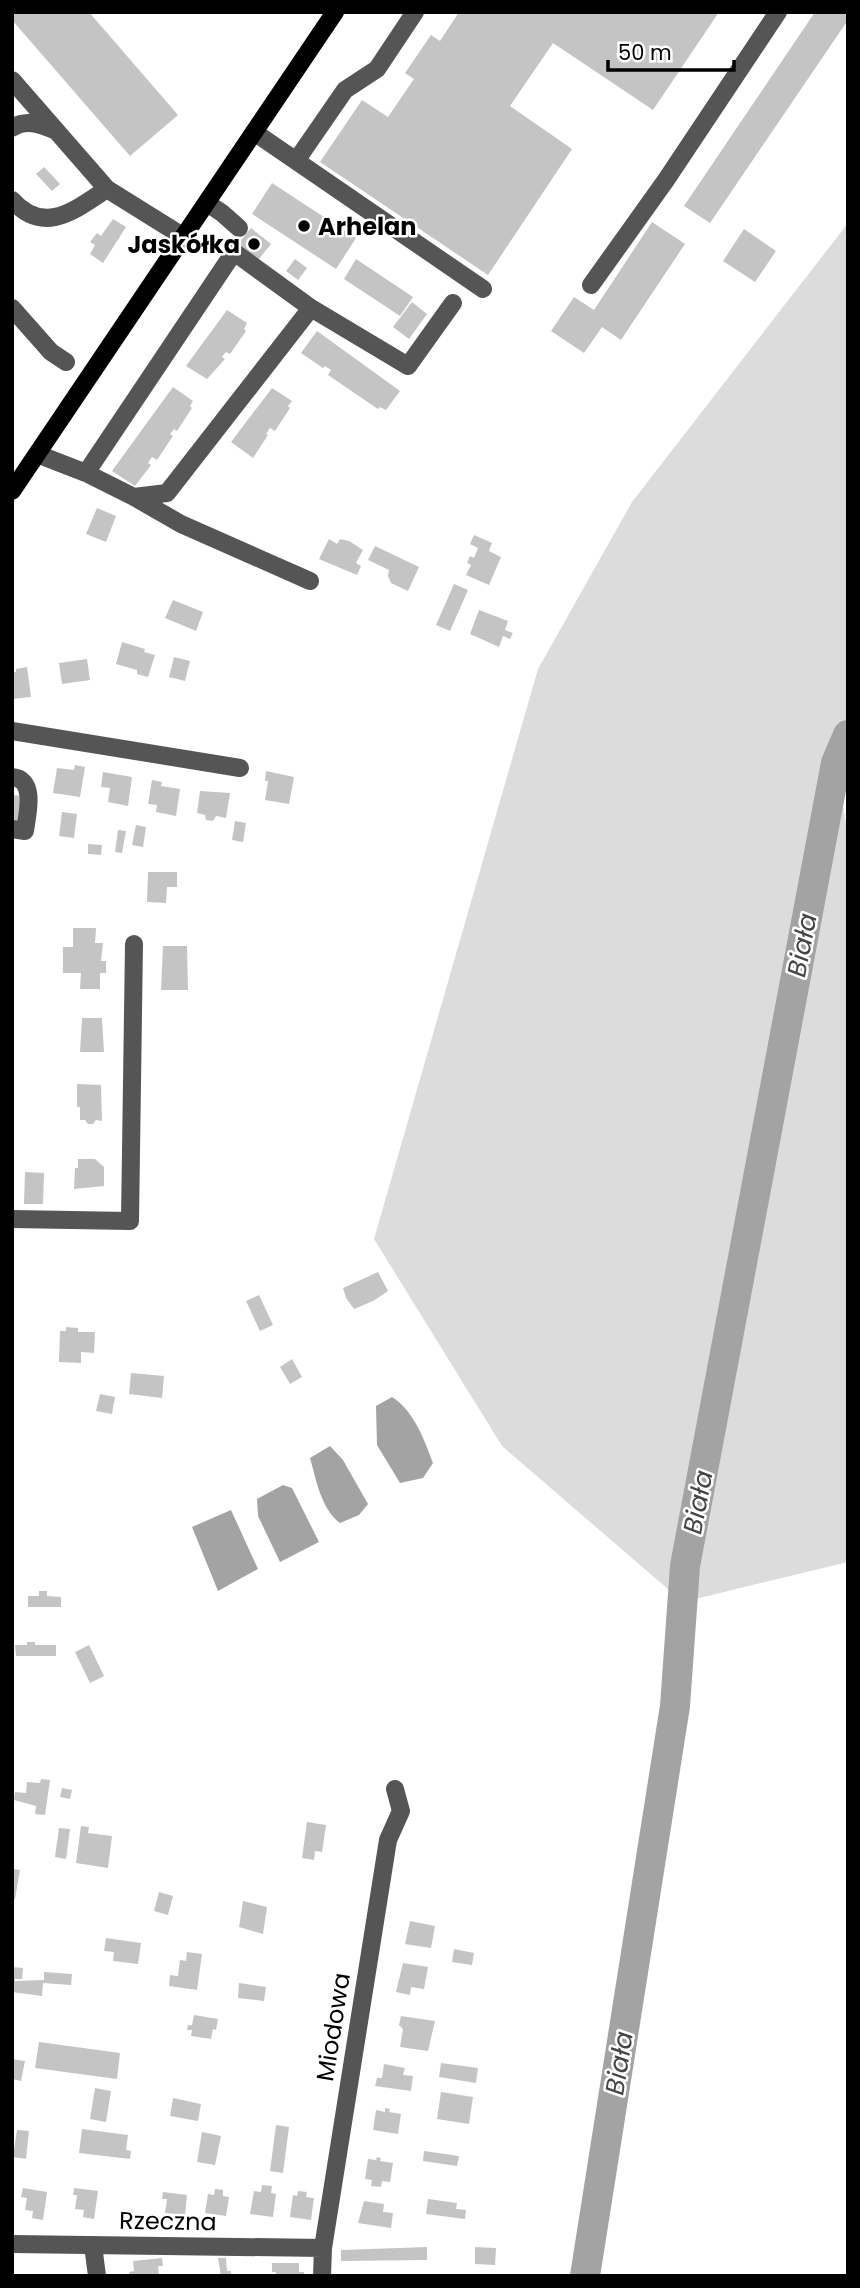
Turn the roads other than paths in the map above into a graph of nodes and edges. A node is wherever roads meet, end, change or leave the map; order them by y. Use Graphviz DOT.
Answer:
graph roads {
  1 [pos="335,12"];
  2 [pos="415,12"];
  3 [pos="778,12"];
  4 [pos="12,80"];
  5 [pos="20,97"];
  6 [pos="12,128"];
  7 [pos="54,130"];
  8 [pos="254,132"];
  9 [pos="296,161"];
  10 [pos="107,189"];
  11 [pos="12,200"];
  12 [pos="206,203"];
  13 [pos="239,228"];
  14 [pos="184,237"];
  15 [pos="591,285"];
  16 [pos="483,289"];
  17 [pos="453,303"];
  18 [pos="12,308"];
  19 [pos="311,308"];
  20 [pos="66,362"];
  21 [pos="37,454"];
  22 [pos="86,473"];
  23 [pos="12,491"];
  24 [pos="134,498"];
  25 [pos="310,581"];
  26 [pos="12,732"];
  27 [pos="240,768"];
  28 [pos="12,777"];
  29 [pos="12,829"];
  30 [pos="134,944"];
  31 [pos="12,1219"];
  32 [pos="395,1789"];
  33 [pos="12,2244"];
  34 [pos="93,2245"];
  35 [pos="323,2248"];
  36 [pos="97,2276"];
  37 [pos="322,2276"];
  1 -- 8 [label="main road"];
  2 -- 9 [label="street"];
  3 -- 15 [label="street"];
  4 -- 5 [label="street"];
  5 -- 7 [label="street"];
  6 -- 7 [label="street"];
  7 -- 10 [label="street"];
  8 -- 9 [label="street"];
  8 -- 12 [label="main road"];
  9 -- 16 [label="street"];
  10 -- 11 [label="street"];
  10 -- 14 [label="street"];
  12 -- 13 [label="street"];
  12 -- 14 [label="main road"];
  14 -- 21 [label="main road"];
  17 -- 19 [label="street"];
  18 -- 20 [label="street"];
  19 -- 22 [label="street"];
  19 -- 24 [label="street"];
  21 -- 22 [label="street"];
  21 -- 23 [label="main road"];
  22 -- 24 [label="street"];
  24 -- 25 [label="street"];
  26 -- 27 [label="street"];
  28 -- 29 [label="street"];
  30 -- 31 [label="street"];
  32 -- 35 [label="street, Miodowa"];
  33 -- 34 [label="street, Rzeczna"];
  34 -- 35 [label="street, Rzeczna"];
  34 -- 36 [label="street"];
  35 -- 37 [label="street, Miodowa"];
}
